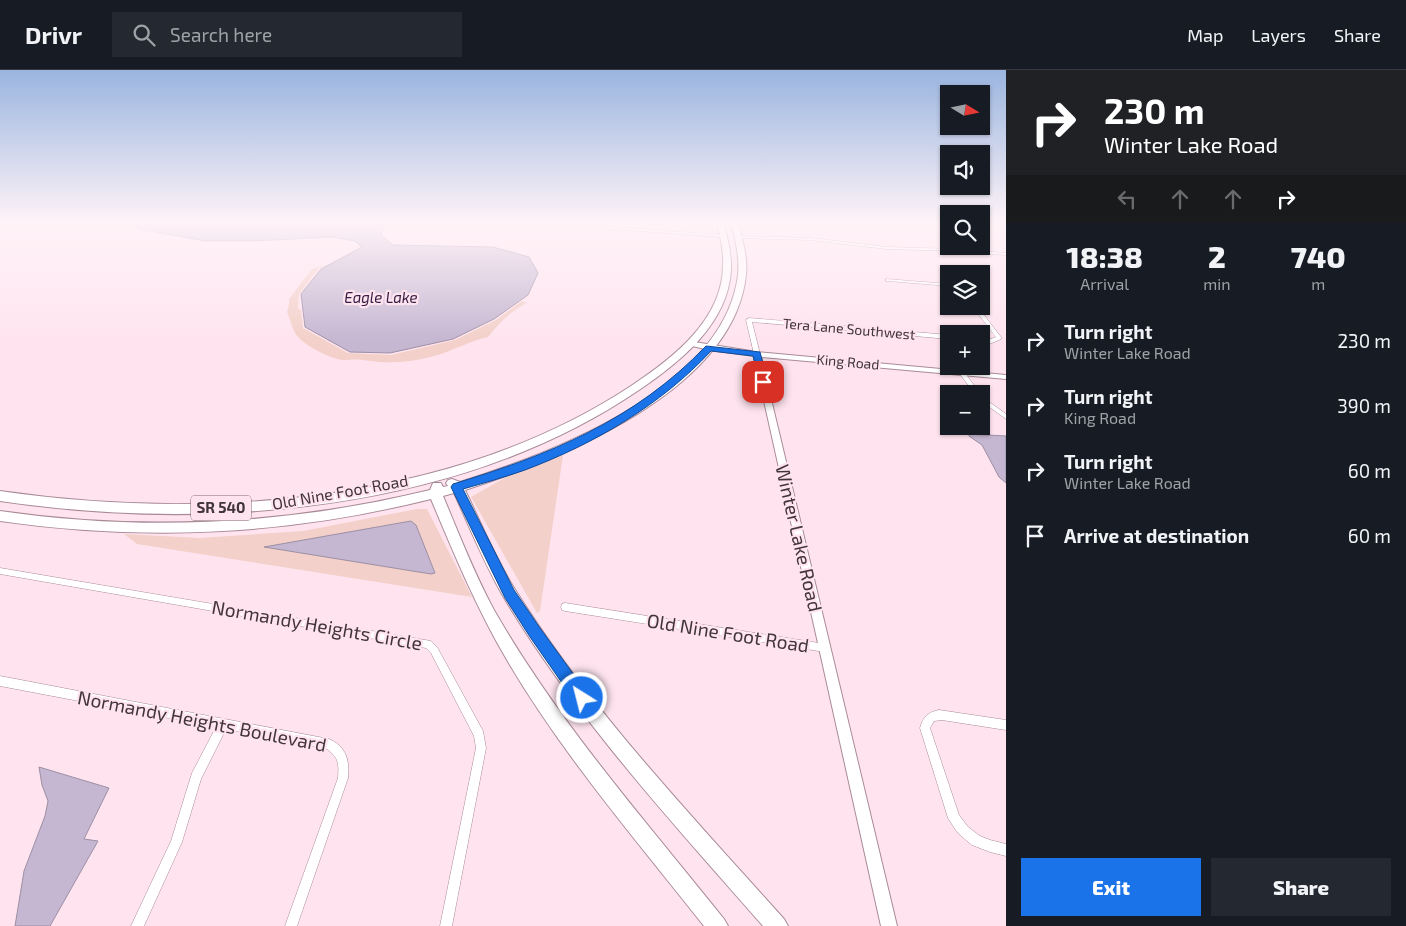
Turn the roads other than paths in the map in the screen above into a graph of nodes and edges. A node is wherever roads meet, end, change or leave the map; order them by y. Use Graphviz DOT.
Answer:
graph roads {
  1 [pos="727,262"];
  2 [pos="741,262"];
  3 [pos="888,280"];
  4 [pos="940,284"];
  5 [pos="981,315"];
  6 [pos="989,325"];
  7 [pos="990,326"];
  8 [pos="940,337"];
  9 [pos="990,341"];
  10 [pos="691,343"];
  11 [pos="709,348"];
  12 [pos="757,354"];
  13 [pos="940,371"];
  14 [pos="964,375"];
  15 [pos="984,375"];
  16 [pos="1006,377"];
  17 [pos="971,385"];
  18 [pos="990,405"];
  19 [pos="1006,417"];
  20 [pos="440,474"];
  21 [pos="457,487"];
  22 [pos="435,493"];
  23 [pos="0,496"];
  24 [pos="0,516"];
  25 [pos="0,571"];
  26 [pos="565,607"];
  27 [pos="825,648"];
  28 [pos="0,681"];
  29 [pos="223,724"];
  30 [pos="1006,725"];
  31 [pos="1006,850"];
  32 [pos="137,926"];
  33 [pos="291,926"];
  34 [pos="446,926"];
  35 [pos="716,926"];
  36 [pos="777,926"];
  37 [pos="889,926"];
  1 -- 10 [label="main road, SR 540"];
  2 -- 11 [label="main road, SR 540"];
  3 -- 4 [label="street"];
  5 -- 6 [label="street"];
  7 -- 9 [label="street"];
  8 -- 12 [label="street, Tera Lane Southwest"];
  10 -- 11 [label="street, King Road"];
  10 -- 20 [label="main road, SR 540"];
  11 -- 12 [label="street, King Road"];
  11 -- 21 [label="main road, SR 540"];
  12 -- 13 [label="street, King Road"];
  12 -- 27 [label="street, Winter Lake Road"];
  14 -- 17 [label="street"];
  15 -- 16 [label="street, King Road"];
  18 -- 19 [label="street"];
  20 -- 21 [label="main road"];
  20 -- 22 [label="main road"];
  20 -- 23 [label="main road, Old Nine Foot Road / SR 540"];
  21 -- 22 [label="main road, SR 540"];
  21 -- 36 [label="main road"];
  22 -- 24 [label="main road, Old Nine Foot Road / SR 540"];
  22 -- 35 [label="main road"];
  25 -- 34 [label="street, Normandy Heights Circle"];
  26 -- 27 [label="street, Old Nine Foot Road"];
  27 -- 37 [label="street, Winter Lake Road"];
  28 -- 29 [label="street, Normandy Heights Boulevard"];
  29 -- 32 [label="street"];
  29 -- 33 [label="street, Normandy Heights Boulevard"];
  30 -- 31 [label="street"];
}
